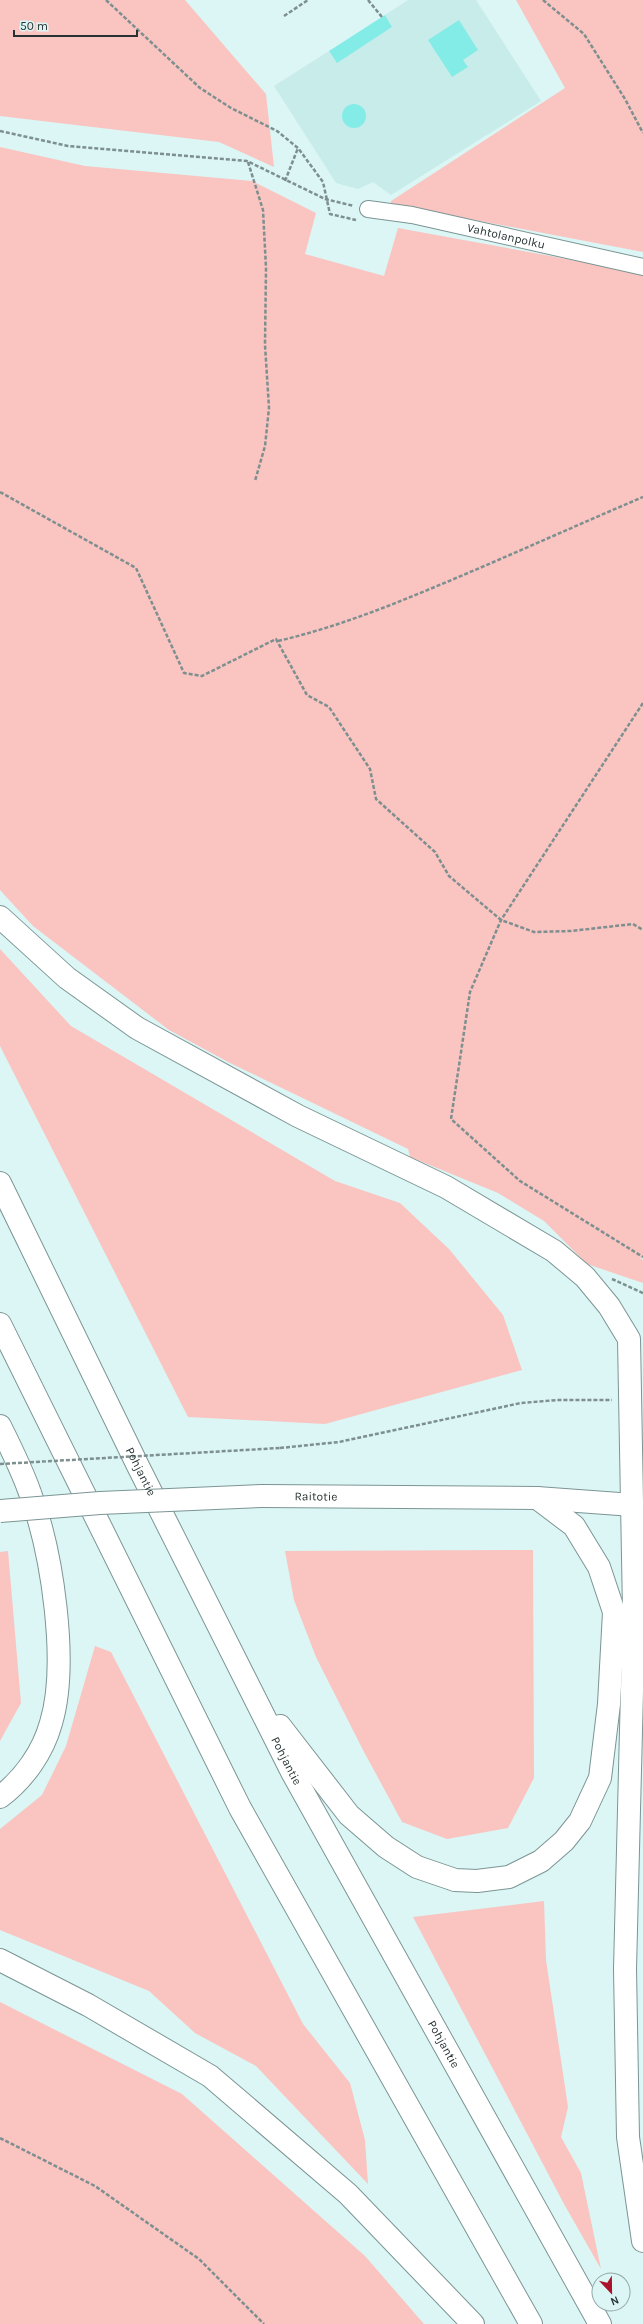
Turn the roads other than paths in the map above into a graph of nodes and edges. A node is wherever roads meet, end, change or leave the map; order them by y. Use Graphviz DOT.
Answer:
graph roads {
  1 [pos="368,209"];
  2 [pos="643,268"];
  3 [pos="0,917"];
  4 [pos="0,1183"];
  5 [pos="0,1324"];
  6 [pos="624,1405"];
  7 [pos="0,1426"];
  8 [pos="643,1449"];
  9 [pos="537,1498"];
  10 [pos="633,1505"];
  11 [pos="0,1511"];
  12 [pos="643,1583"];
  13 [pos="634,1611"];
  14 [pos="243,1674"];
  15 [pos="0,1797"];
  16 [pos="0,1960"];
  17 [pos="643,2240"];
  18 [pos="473,2324"];
  19 [pos="531,2324"];
  20 [pos="600,2324"];
  1 -- 2 [label="street, Vahtolanpolku"];
  3 -- 6 [label="main road"];
  4 -- 14 [label="main road, Pohjantie"];
  5 -- 19 [label="main road"];
  6 -- 8 [label="main road"];
  6 -- 10 [label="main road"];
  7 -- 15 [label="main road"];
  9 -- 10 [label="main road, Raitotie"];
  9 -- 11 [label="main road, Raitotie, bridge"];
  9 -- 14 [label="main road"];
  10 -- 13 [label="main road"];
  12 -- 13 [label="main road"];
  13 -- 17 [label="main road"];
  14 -- 20 [label="main road, Pohjantie"];
  16 -- 18 [label="main road"];
}
